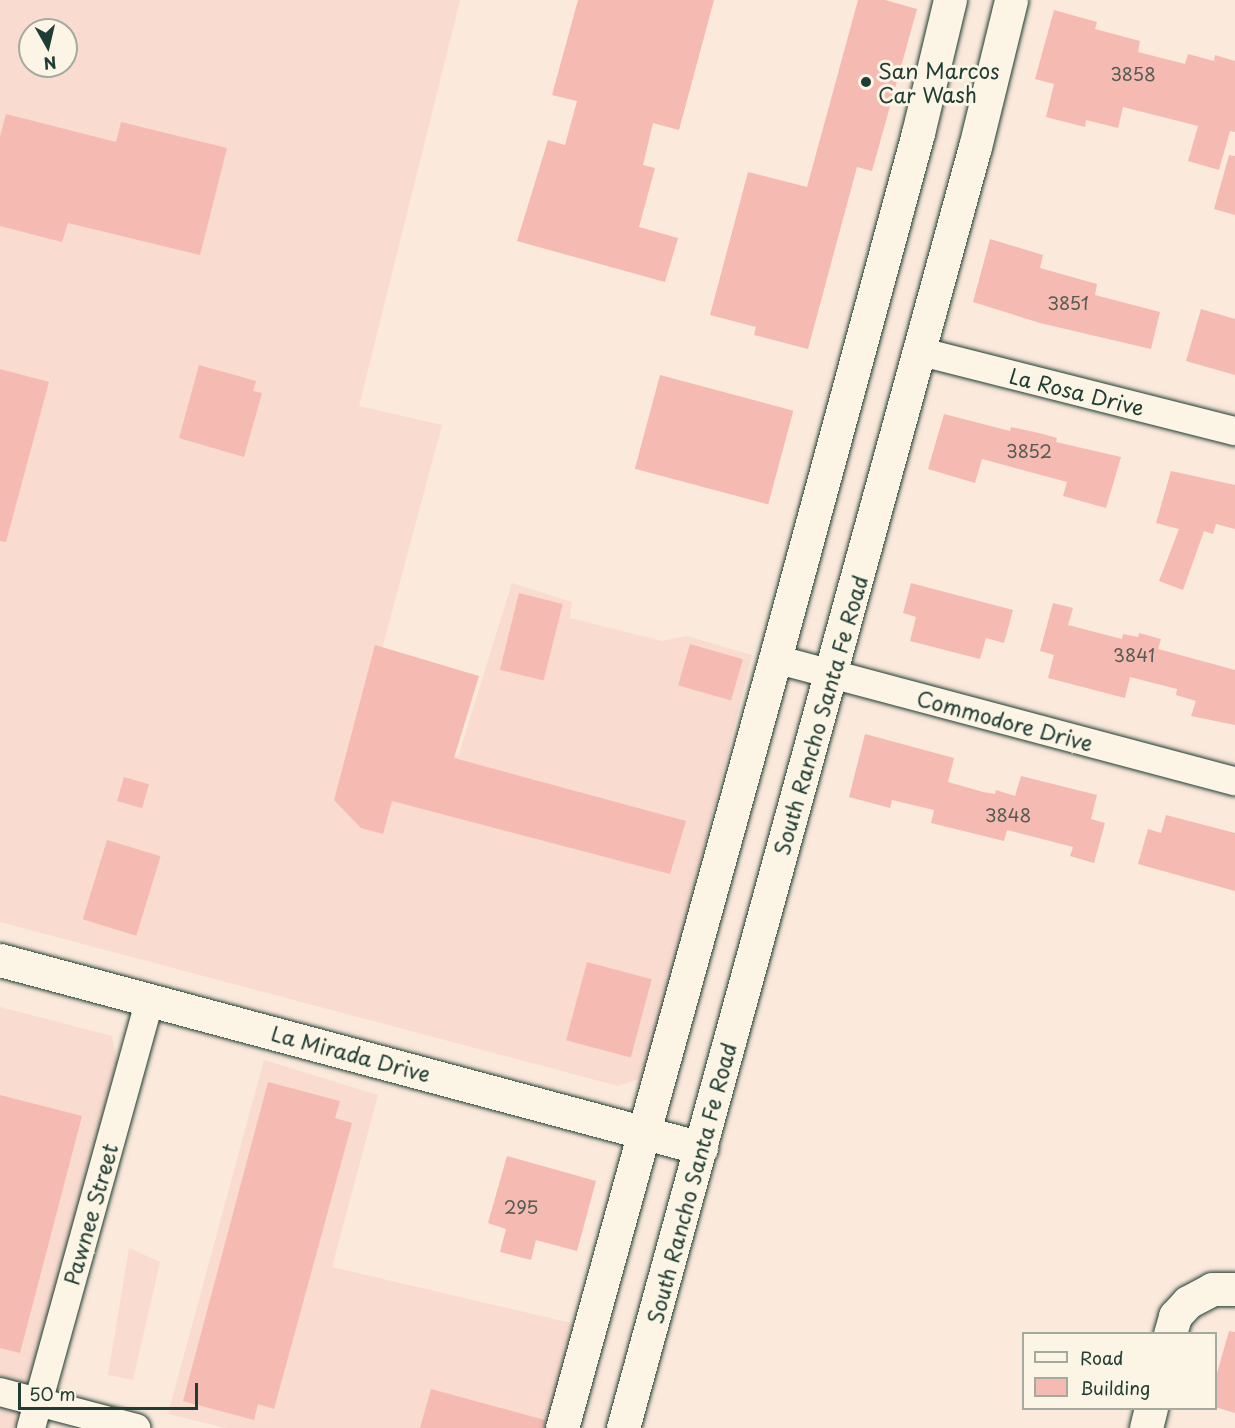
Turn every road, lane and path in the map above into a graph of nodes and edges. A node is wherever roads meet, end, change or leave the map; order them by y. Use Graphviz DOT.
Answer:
graph roads {
  1 [pos="950,0"];
  2 [pos="1011,0"];
  3 [pos="918,351"];
  4 [pos="1235,431"];
  5 [pos="775,659"];
  6 [pos="832,675"];
  7 [pos="1235,781"];
  8 [pos="0,960"];
  9 [pos="150,999"];
  10 [pos="645,1132"];
  11 [pos="701,1148"];
  12 [pos="1235,1289"];
  13 [pos="1171,1332"];
  14 [pos="0,1392"];
  15 [pos="1150,1410"];
  16 [pos="34,1415"];
  17 [pos="136,1428"];
  18 [pos="562,1428"];
  19 [pos="623,1428"];
  20 [pos="1146,1428"];
  1 -- 5 [label="main road"];
  2 -- 3 [label="main road, South Rancho Santa Fe Road"];
  3 -- 4 [label="street, La Rosa Drive"];
  3 -- 6 [label="main road, South Rancho Santa Fe Road"];
  5 -- 6 [label="street, Commodore Drive"];
  5 -- 10 [label="main road"];
  6 -- 7 [label="street, Commodore Drive"];
  6 -- 11 [label="main road, South Rancho Santa Fe Road"];
  8 -- 9 [label="main road, La Mirada Drive"];
  9 -- 10 [label="main road, La Mirada Drive"];
  9 -- 16 [label="street, Pawnee Street"];
  10 -- 11 [label="main road, La Mirada Drive"];
  10 -- 18 [label="main road"];
  11 -- 19 [label="main road, South Rancho Santa Fe Road"];
  12 -- 13 [label="main road"];
  14 -- 16 [label="street"];
  15 -- 20 [label="main road"];
  16 -- 17 [label="street"];
}
